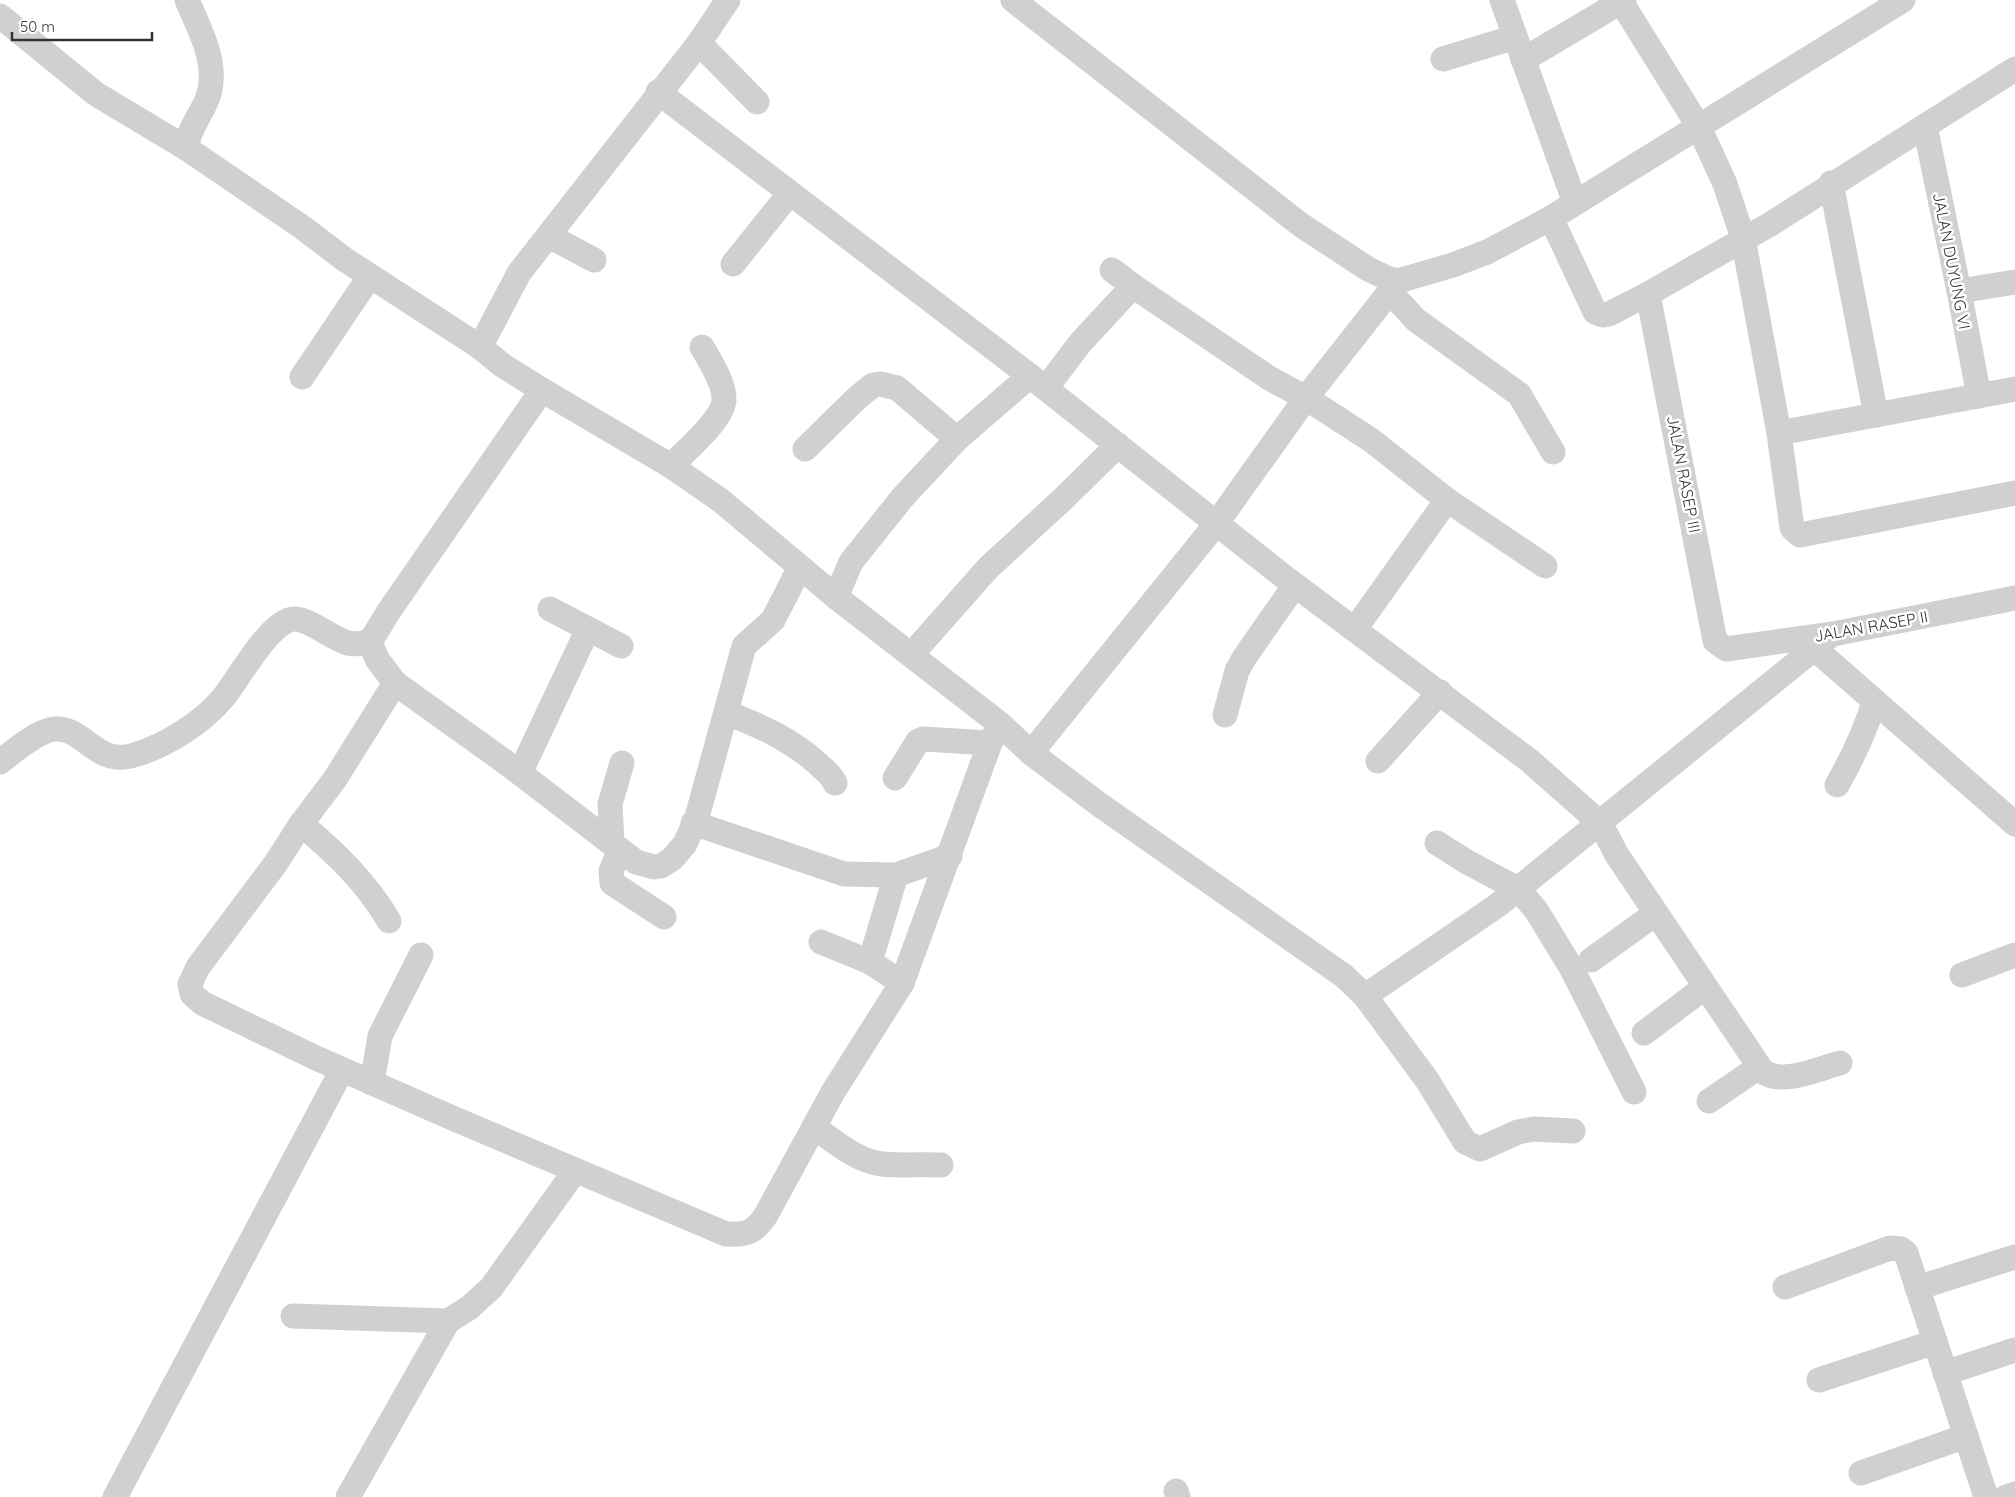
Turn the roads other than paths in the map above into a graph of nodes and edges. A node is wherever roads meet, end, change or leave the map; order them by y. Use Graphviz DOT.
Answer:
graph roads {
  1 [pos="187,0"];
  2 [pos="728,0"];
  3 [pos="1013,0"];
  4 [pos="1502,0"];
  5 [pos="1903,0"];
  6 [pos="1622,1"];
  7 [pos="0,16"];
  8 [pos="699,43"];
  9 [pos="1519,49"];
  10 [pos="1443,59"];
  11 [pos="2015,70"];
  12 [pos="658,92"];
  13 [pos="757,102"];
  14 [pos="1925,126"];
  15 [pos="1699,127"];
  16 [pos="186,148"];
  17 [pos="1832,183"];
  18 [pos="790,194"];
  19 [pos="1575,203"];
  20 [pos="1551,218"];
  21 [pos="549,236"];
  22 [pos="1743,238"];
  23 [pos="594,260"];
  24 [pos="733,264"];
  25 [pos="1112,270"];
  26 [pos="370,276"];
  27 [pos="2015,282"];
  28 [pos="1133,286"];
  29 [pos="1394,286"];
  30 [pos="1959,291"];
  31 [pos="1648,294"];
  32 [pos="480,347"];
  33 [pos="702,347"];
  34 [pos="302,377"];
  35 [pos="1038,382"];
  36 [pos="2015,389"];
  37 [pos="542,390"];
  38 [pos="1979,396"];
  39 [pos="1306,398"];
  40 [pos="1876,415"];
  41 [pos="1779,434"];
  42 [pos="957,439"];
  43 [pos="1118,445"];
  44 [pos="805,449"];
  45 [pos="1553,452"];
  46 [pos="671,466"];
  47 [pos="2015,493"];
  48 [pos="1447,500"];
  49 [pos="1216,524"];
  50 [pos="1545,566"];
  51 [pos="800,567"];
  52 [pos="1295,585"];
  53 [pos="836,597"];
  54 [pos="2015,598"];
  55 [pos="550,609"];
  56 [pos="588,629"];
  57 [pos="1354,629"];
  58 [pos="1823,641"];
  59 [pos="370,642"];
  60 [pos="621,646"];
  61 [pos="1726,649"];
  62 [pos="912,654"];
  63 [pos="395,683"];
  64 [pos="1440,692"];
  65 [pos="1874,702"];
  66 [pos="727,713"];
  67 [pos="1225,715"];
  68 [pos="995,734"];
  69 [pos="1031,752"];
  70 [pos="1378,760"];
  71 [pos="0,762"];
  72 [pos="622,762"];
  73 [pos="520,773"];
  74 [pos="895,778"];
  75 [pos="835,783"];
  76 [pos="1837,784"];
  77 [pos="1600,823"];
  78 [pos="301,824"];
  79 [pos="693,824"];
  80 [pos="2015,824"];
  81 [pos="1437,843"];
  82 [pos="616,846"];
  83 [pos="950,856"];
  84 [pos="896,875"];
  85 [pos="1518,889"];
  86 [pos="1655,914"];
  87 [pos="664,917"];
  88 [pos="389,921"];
  89 [pos="821,942"];
  90 [pos="421,955"];
  91 [pos="2015,955"];
  92 [pos="1591,960"];
  93 [pos="870,962"];
  94 [pos="1962,975"];
  95 [pos="902,983"];
  96 [pos="1705,987"];
  97 [pos="1365,996"];
  98 [pos="1644,1033"];
  99 [pos="1840,1063"];
  100 [pos="1760,1068"];
  101 [pos="342,1070"];
  102 [pos="372,1083"];
  103 [pos="1634,1092"];
  104 [pos="1709,1101"];
  105 [pos="814,1127"];
  106 [pos="1573,1131"];
  107 [pos="941,1164"];
  108 [pos="575,1171"];
  109 [pos="2015,1257"];
  110 [pos="1785,1287"];
  111 [pos="1917,1288"];
  112 [pos="293,1316"];
  113 [pos="448,1321"];
  114 [pos="1935,1342"];
  115 [pos="2015,1350"];
  116 [pos="1945,1373"];
  117 [pos="1819,1380"];
  118 [pos="1966,1436"];
  119 [pos="1861,1472"];
  120 [pos="2015,1494"];
  121 [pos="115,1497"];
  122 [pos="348,1497"];
  123 [pos="1986,1497"];
  124 [pos="2006,1497"];
  1 -- 16 [label="street"];
  2 -- 8 [label="street"];
  3 -- 29 [label="street"];
  4 -- 9 [label="street"];
  5 -- 15 [label="street"];
  6 -- 9 [label="street"];
  6 -- 15 [label="street"];
  7 -- 16 [label="street"];
  8 -- 12 [label="street"];
  8 -- 13 [label="street"];
  9 -- 10 [label="street"];
  9 -- 19 [label="street"];
  11 -- 14 [label="street"];
  12 -- 18 [label="street"];
  12 -- 21 [label="street"];
  14 -- 17 [label="street"];
  14 -- 30 [label="street, JALAN DUYUNG VI"];
  15 -- 19 [label="street"];
  15 -- 22 [label="street"];
  16 -- 26 [label="street"];
  17 -- 22 [label="street"];
  17 -- 40 [label="street"];
  18 -- 24 [label="street"];
  18 -- 35 [label="street"];
  19 -- 20 [label="street"];
  20 -- 29 [label="street"];
  20 -- 31 [label="street"];
  21 -- 23 [label="street"];
  21 -- 32 [label="street"];
  22 -- 31 [label="street"];
  22 -- 41 [label="street"];
  25 -- 28 [label="street"];
  26 -- 32 [label="street"];
  26 -- 34 [label="street"];
  27 -- 30 [label="street"];
  28 -- 35 [label="street"];
  28 -- 39 [label="street"];
  29 -- 39 [label="street"];
  29 -- 45 [label="street"];
  30 -- 38 [label="street, JALAN DUYUNG VI"];
  31 -- 61 [label="street, JALAN RASEP III"];
  32 -- 37 [label="street"];
  33 -- 46 [label="street"];
  35 -- 42 [label="street"];
  35 -- 43 [label="street"];
  36 -- 38 [label="street"];
  37 -- 46 [label="street"];
  37 -- 59 [label="street"];
  38 -- 40 [label="street"];
  39 -- 48 [label="street"];
  39 -- 49 [label="street"];
  40 -- 41 [label="street"];
  41 -- 47 [label="street"];
  42 -- 44 [label="street"];
  42 -- 53 [label="street"];
  43 -- 49 [label="street"];
  43 -- 62 [label="street"];
  46 -- 51 [label="street"];
  48 -- 50 [label="street"];
  48 -- 57 [label="street"];
  49 -- 52 [label="street"];
  49 -- 69 [label="street"];
  51 -- 53 [label="street"];
  51 -- 66 [label="street"];
  52 -- 57 [label="street"];
  52 -- 67 [label="street"];
  53 -- 62 [label="street"];
  54 -- 58 [label="street, JALAN RASEP II"];
  55 -- 56 [label="street"];
  56 -- 60 [label="street"];
  56 -- 73 [label="street"];
  57 -- 64 [label="street"];
  58 -- 61 [label="street, JALAN RASEP II"];
  58 -- 65 [label="street"];
  58 -- 77 [label="street"];
  59 -- 63 [label="street"];
  59 -- 71 [label="street"];
  62 -- 68 [label="street"];
  63 -- 73 [label="street"];
  63 -- 78 [label="street"];
  64 -- 70 [label="street"];
  64 -- 77 [label="street"];
  65 -- 76 [label="street"];
  65 -- 80 [label="street"];
  66 -- 75 [label="street"];
  66 -- 79 [label="street"];
  68 -- 69 [label="street"];
  68 -- 74 [label="street"];
  68 -- 83 [label="street"];
  69 -- 97 [label="street"];
  72 -- 82 [label="street"];
  73 -- 82 [label="street"];
  77 -- 85 [label="street"];
  77 -- 86 [label="street"];
  78 -- 88 [label="street"];
  78 -- 101 [label="street"];
  79 -- 82 [label="street"];
  79 -- 84 [label="street"];
  81 -- 85 [label="street"];
  82 -- 87 [label="street"];
  83 -- 84 [label="street"];
  83 -- 95 [label="street"];
  84 -- 93 [label="street"];
  85 -- 97 [label="street"];
  85 -- 103 [label="street"];
  86 -- 92 [label="street"];
  86 -- 96 [label="street"];
  89 -- 93 [label="street"];
  90 -- 102 [label="street"];
  91 -- 94 [label="street"];
  93 -- 95 [label="street"];
  95 -- 105 [label="street"];
  96 -- 98 [label="street"];
  96 -- 100 [label="street"];
  97 -- 106 [label="street"];
  99 -- 100 [label="street"];
  100 -- 104 [label="street"];
  101 -- 102 [label="street"];
  101 -- 121 [label="street"];
  102 -- 108 [label="street"];
  105 -- 107 [label="street"];
  105 -- 108 [label="street"];
  108 -- 113 [label="street"];
  109 -- 111 [label="street"];
  110 -- 111 [label="street"];
  111 -- 114 [label="street"];
  112 -- 113 [label="street"];
  113 -- 122 [label="street"];
  114 -- 116 [label="street"];
  114 -- 117 [label="street"];
  115 -- 116 [label="street"];
  116 -- 118 [label="street"];
  118 -- 119 [label="street"];
  118 -- 123 [label="street"];
  120 -- 124 [label="street"];
}
